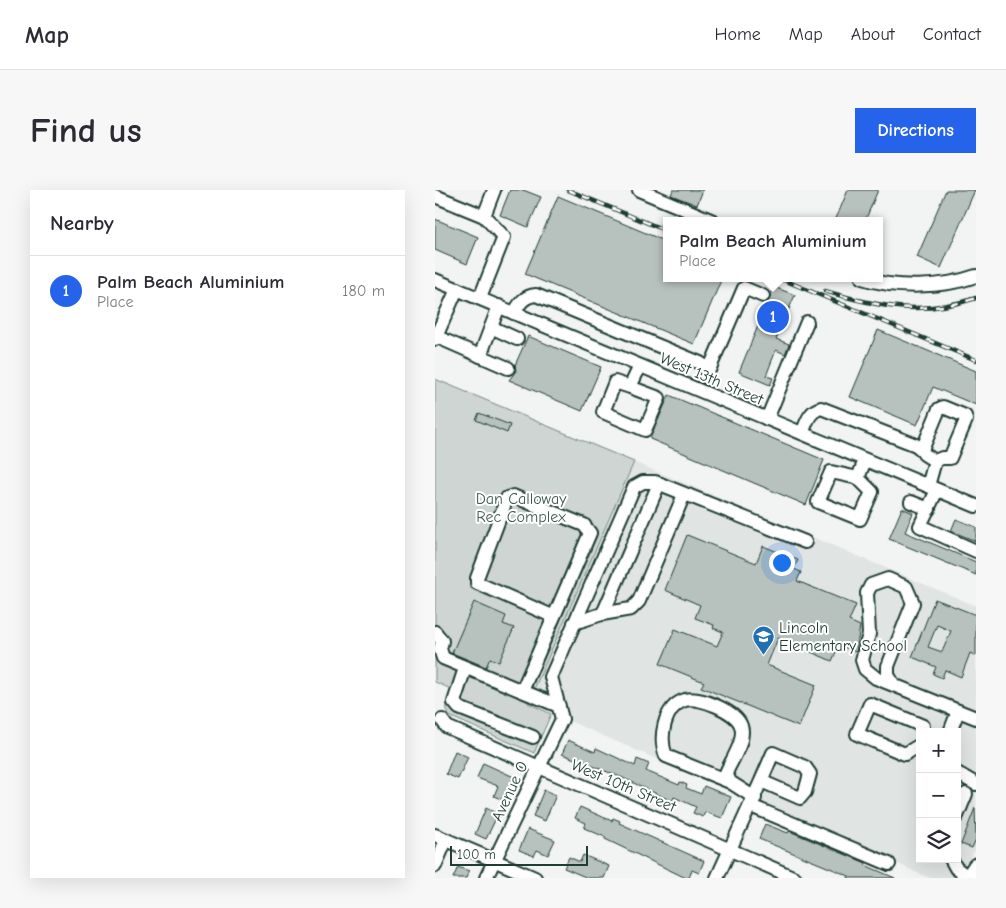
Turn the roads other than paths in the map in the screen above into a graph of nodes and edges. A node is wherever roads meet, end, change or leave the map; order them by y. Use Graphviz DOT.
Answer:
graph roads {
  1 [pos="494,190"];
  2 [pos="639,190"];
  3 [pos="435,196"];
  4 [pos="484,216"];
  5 [pos="703,217"];
  6 [pos="976,276"];
  7 [pos="435,280"];
  8 [pos="883,282"];
  9 [pos="457,289"];
  10 [pos="763,296"];
  11 [pos="480,298"];
  12 [pos="499,306"];
  13 [pos="514,313"];
  14 [pos="807,322"];
  15 [pos="491,327"];
  16 [pos="435,337"];
  17 [pos="517,339"];
  18 [pos="481,356"];
  19 [pos="640,366"];
  20 [pos="508,368"];
  21 [pos="707,374"];
  22 [pos="630,387"];
  23 [pos="700,390"];
  24 [pos="767,419"];
  25 [pos="802,433"];
  26 [pos="922,450"];
  27 [pos="865,460"];
  28 [pos="935,461"];
  29 [pos="858,478"];
  30 [pos="661,484"];
  31 [pos="933,488"];
  32 [pos="687,495"];
  33 [pos="911,502"];
  34 [pos="976,506"];
  35 [pos="929,509"];
  36 [pos="805,542"];
  37 [pos="976,551"];
  38 [pos="602,614"];
  39 [pos="552,621"];
  40 [pos="574,623"];
  41 [pos="435,632"];
  42 [pos="439,659"];
  43 [pos="465,668"];
  44 [pos="894,685"];
  45 [pos="522,691"];
  46 [pos="958,711"];
  47 [pos="560,713"];
  48 [pos="976,718"];
  49 [pos="442,720"];
  50 [pos="923,728"];
  51 [pos="952,728"];
  52 [pos="533,737"];
  53 [pos="916,747"];
  54 [pos="539,766"];
  55 [pos="959,773"];
  56 [pos="730,782"];
  57 [pos="761,782"];
  58 [pos="976,784"];
  59 [pos="966,794"];
  60 [pos="753,802"];
  61 [pos="961,806"];
  62 [pos="441,837"];
  63 [pos="730,850"];
  64 [pos="436,859"];
  65 [pos="494,860"];
  66 [pos="953,863"];
  67 [pos="889,864"];
  68 [pos="971,874"];
  69 [pos="486,878"];
  70 [pos="535,878"];
  71 [pos="717,878"];
  72 [pos="795,878"];
  1 -- 4 [label="street"];
  2 -- 5 [label="street"];
  3 -- 4 [label="street"];
  4 -- 11 [label="street"];
  6 -- 8 [label="street"];
  7 -- 9 [label="street, West 13th Street"];
  9 -- 11 [label="street, West 13th Street"];
  9 -- 16 [label="street"];
  10 -- 21 [label="street"];
  11 -- 12 [label="street, West 13th Street"];
  12 -- 13 [label="street, West 13th Street"];
  12 -- 15 [label="street"];
  13 -- 19 [label="street, West 13th Street"];
  13 -- 21 [label="street"];
  14 -- 24 [label="street"];
  15 -- 17 [label="street"];
  15 -- 18 [label="street"];
  16 -- 18 [label="street"];
  18 -- 20 [label="street"];
  19 -- 22 [label="street"];
  19 -- 23 [label="street, West 13th Street"];
  21 -- 23 [label="street"];
  22 -- 22 [label="street"];
  23 -- 24 [label="street, West 13th Street"];
  24 -- 25 [label="street, West 13th Street"];
  25 -- 26 [label="street"];
  25 -- 27 [label="street, West 13th Street"];
  26 -- 28 [label="street"];
  26 -- 28 [label="street"];
  27 -- 29 [label="street"];
  27 -- 31 [label="street, West 13th Street"];
  28 -- 31 [label="street"];
  30 -- 32 [label="street"];
  30 -- 38 [label="street"];
  30 -- 40 [label="street"];
  31 -- 34 [label="street, West 13th Street"];
  31 -- 35 [label="street"];
  32 -- 36 [label="street"];
  32 -- 38 [label="street"];
  33 -- 35 [label="street"];
  35 -- 37 [label="street"];
  38 -- 40 [label="street"];
  39 -- 39 [label="street"];
  39 -- 45 [label="street"];
  40 -- 47 [label="street"];
  41 -- 42 [label="street"];
  42 -- 43 [label="street"];
  43 -- 45 [label="street"];
  43 -- 52 [label="street"];
  44 -- 44 [label="street"];
  44 -- 46 [label="street"];
  45 -- 47 [label="street"];
  46 -- 48 [label="street"];
  46 -- 51 [label="street"];
  47 -- 54 [label="street, Avenue O"];
  49 -- 54 [label="street, West 10th Street"];
  50 -- 53 [label="street"];
  54 -- 63 [label="street, West 10th Street"];
  54 -- 65 [label="street, Avenue O"];
  55 -- 58 [label="street"];
  56 -- 56 [label="street"];
  56 -- 60 [label="street"];
  57 -- 60 [label="street"];
  59 -- 61 [label="street"];
  60 -- 63 [label="street"];
  60 -- 67 [label="street"];
  62 -- 64 [label="street"];
  62 -- 65 [label="street"];
  63 -- 71 [label="street"];
  63 -- 72 [label="street, West 10th Street"];
  65 -- 69 [label="street, Avenue O"];
  65 -- 70 [label="street"];
  66 -- 68 [label="street"];
}
